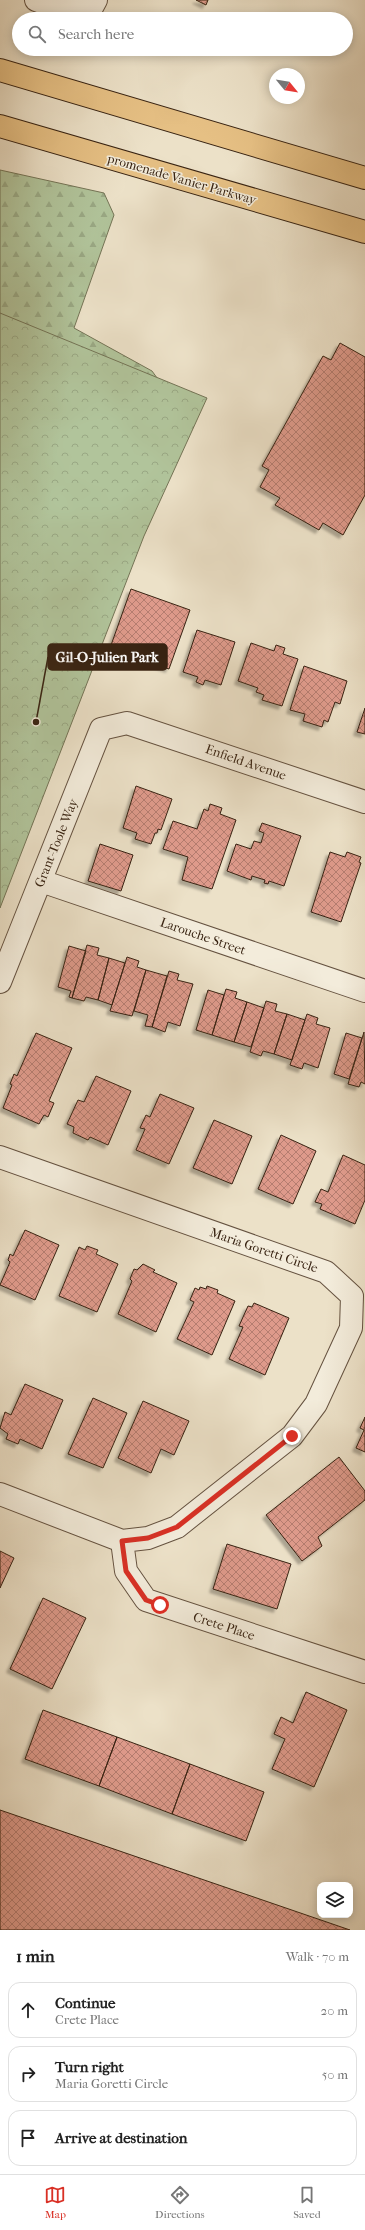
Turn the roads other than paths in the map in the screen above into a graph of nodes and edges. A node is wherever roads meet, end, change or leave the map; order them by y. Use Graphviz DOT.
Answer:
graph roads {
  1 [pos="36,0"];
  2 [pos="93,6"];
  3 [pos="0,70"];
  4 [pos="0,126"];
  5 [pos="365,178"];
  6 [pos="365,232"];
  7 [pos="127,723"];
  8 [pos="365,802"];
  9 [pos="41,882"];
  10 [pos="0,982"];
  11 [pos="365,991"];
  12 [pos="0,1157"];
  13 [pos="0,1494"];
  14 [pos="122,1541"];
  15 [pos="365,1672"];
  1 -- 2 [label="street"];
  3 -- 5 [label="main road"];
  4 -- 6 [label="main road, promenade Vanier Parkway"];
  7 -- 8 [label="street, Enfield Avenue"];
  7 -- 9 [label="street, Grant-Toole Way"];
  9 -- 10 [label="street, Grant-Toole Way"];
  9 -- 11 [label="street, Larouche Street"];
  12 -- 14 [label="street, Maria Goretti Circle"];
  13 -- 14 [label="street, Maria Goretti Circle"];
  14 -- 15 [label="street, Crete Place"];
}
